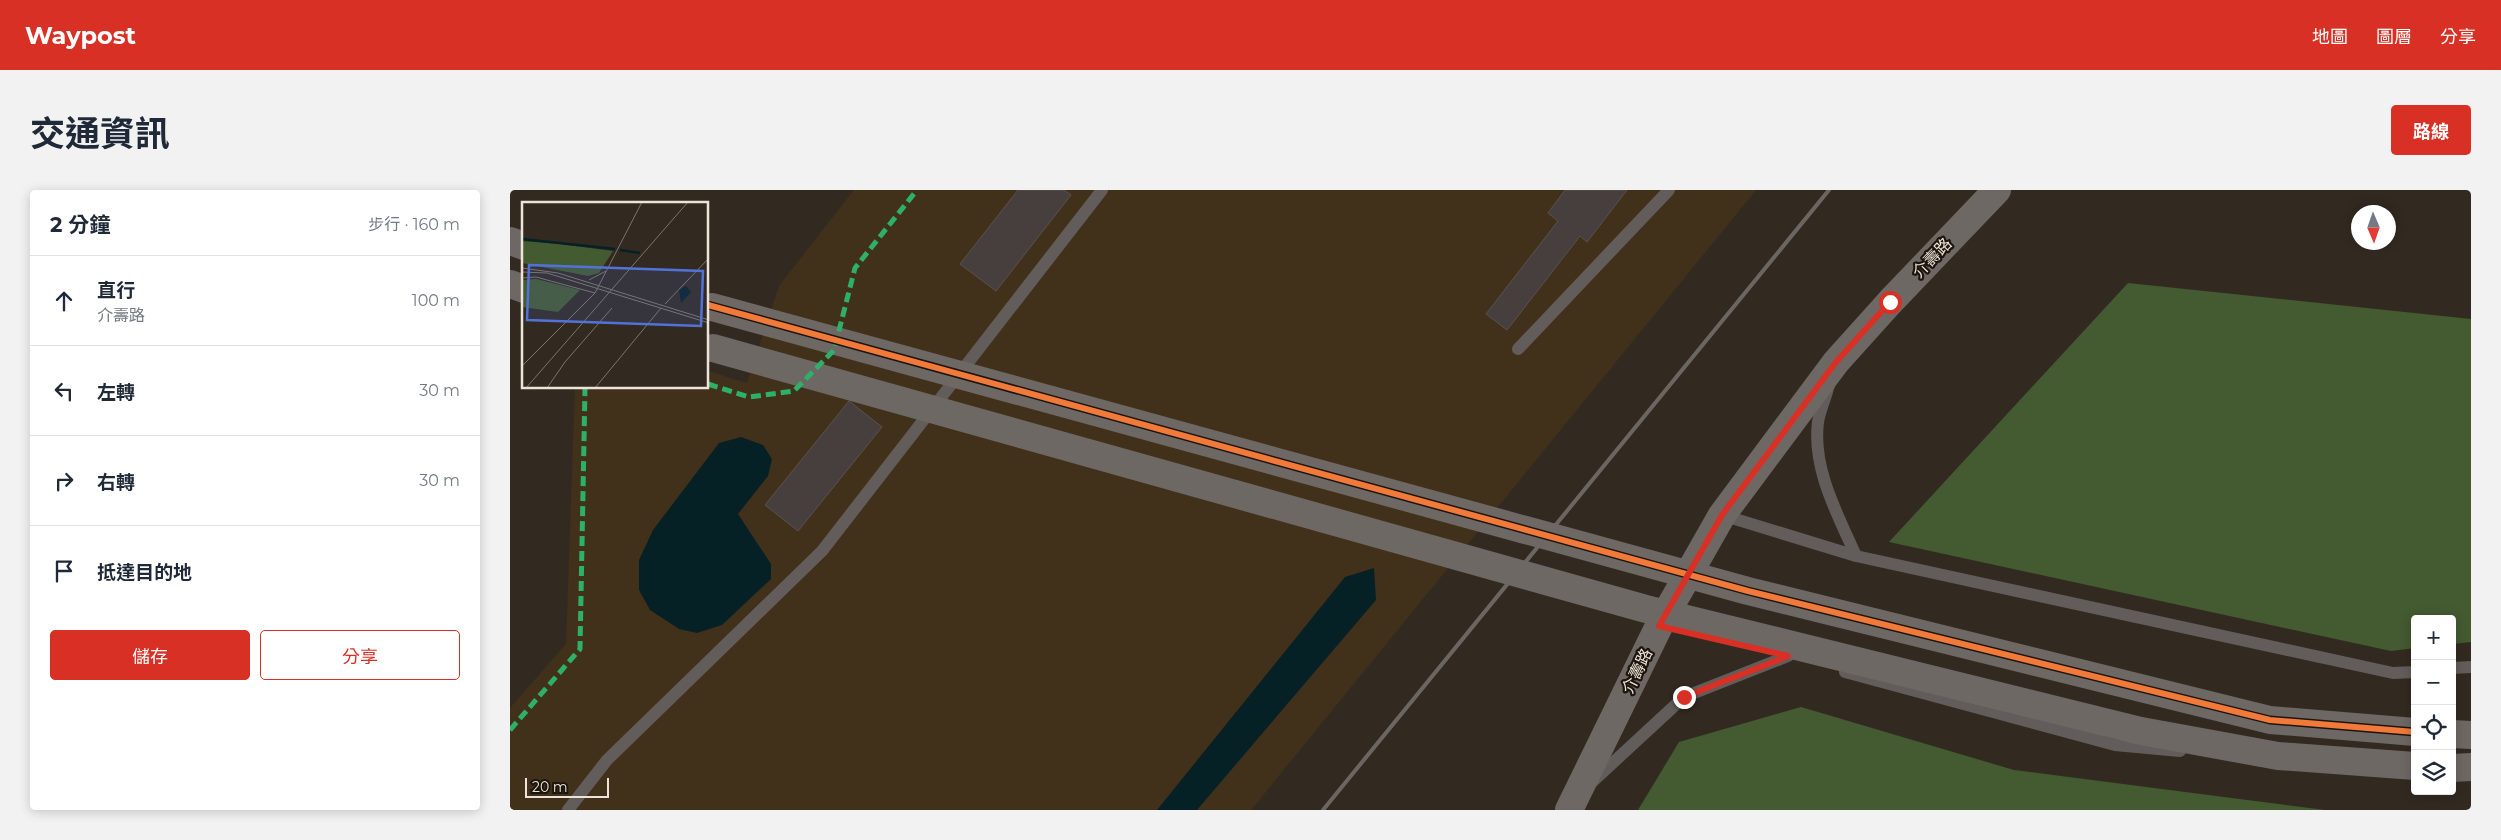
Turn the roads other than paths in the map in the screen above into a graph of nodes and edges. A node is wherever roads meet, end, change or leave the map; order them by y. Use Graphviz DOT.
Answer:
graph roads {
  1 [pos="1102,190"];
  2 [pos="1669,190"];
  3 [pos="1997,190"];
  4 [pos="510,284"];
  5 [pos="522,288"];
  6 [pos="710,306"];
  7 [pos="710,348"];
  8 [pos="1518,349"];
  9 [pos="1836,362"];
  10 [pos="1722,515"];
  11 [pos="1856,556"];
  12 [pos="1696,635"];
  13 [pos="1788,656"];
  14 [pos="2471,667"];
  15 [pos="2456,668"];
  16 [pos="2411,672"];
  17 [pos="2411,732"];
  18 [pos="2456,734"];
  19 [pos="2471,735"];
  20 [pos="2471,767"];
  21 [pos="2411,768"];
  22 [pos="2411,768"];
  23 [pos="2456,768"];
  24 [pos="2456,772"];
  25 [pos="2471,774"];
  26 [pos="1572,804"];
  27 [pos="568,810"];
  1 -- 27 [label="lane"];
  2 -- 8 [label="lane"];
  3 -- 9 [label="street, 介壽路"];
  4 -- 5 [label="street"];
  6 -- 17 [label="street, bridge"];
  7 -- 21 [label="street, bridge"];
  9 -- 10 [label="street, 介壽路"];
  9 -- 11 [label="lane"];
  10 -- 11 [label="lane"];
  10 -- 26 [label="street, 介壽路"];
  11 -- 16 [label="lane"];
  12 -- 13 [label="lane"];
  13 -- 22 [label="lane"];
  13 -- 26 [label="lane"];
  14 -- 15 [label="lane"];
  18 -- 19 [label="street"];
  20 -- 23 [label="street"];
  24 -- 25 [label="lane"];
}
